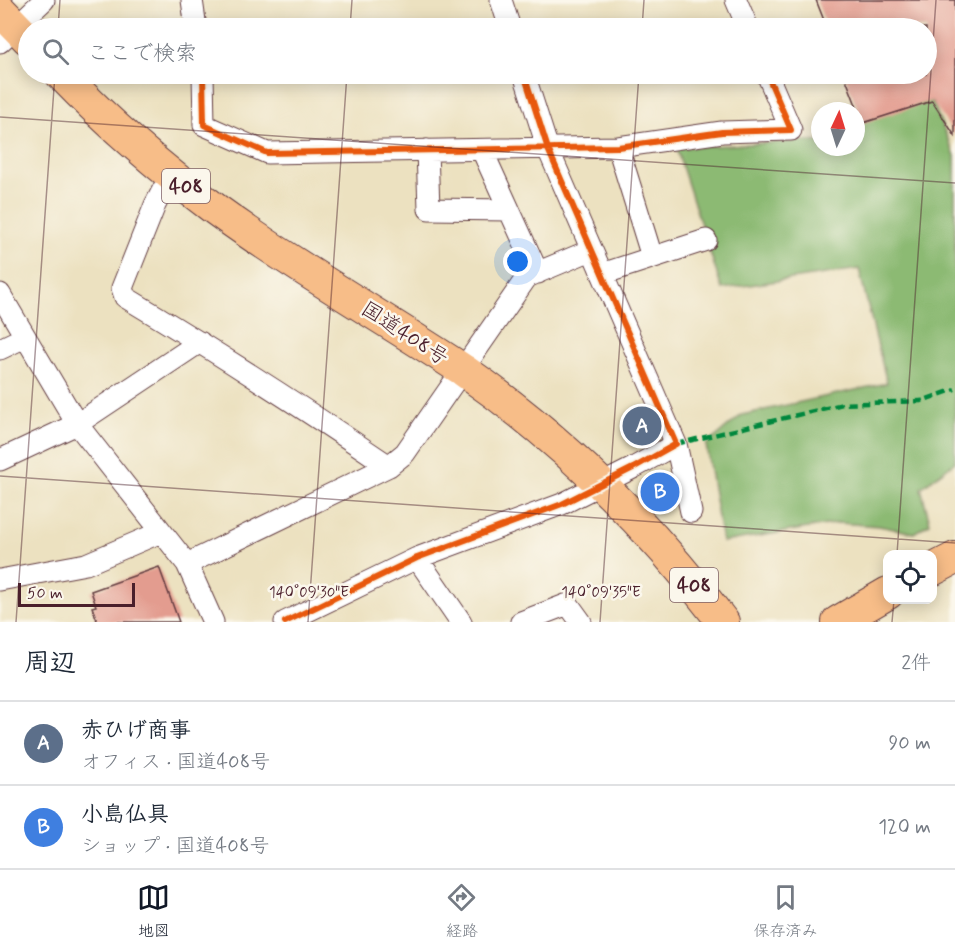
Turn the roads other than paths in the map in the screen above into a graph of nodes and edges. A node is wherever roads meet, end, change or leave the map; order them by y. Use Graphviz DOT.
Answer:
graph roads {
  1 [pos="44,0"];
  2 [pos="192,0"];
  3 [pos="501,0"];
  4 [pos="736,0"];
  5 [pos="24,18"];
  6 [pos="195,18"];
  7 [pos="507,18"];
  8 [pos="744,18"];
  9 [pos="71,84"];
  10 [pos="203,84"];
  11 [pos="527,84"];
  12 [pos="771,84"];
  13 [pos="618,147"];
  14 [pos="548,149"];
  15 [pos="428,150"];
  16 [pos="482,150"];
  17 [pos="171,174"];
  18 [pos="510,210"];
  19 [pos="706,240"];
  20 [pos="591,250"];
  21 [pos="652,257"];
  22 [pos="538,273"];
  23 [pos="602,274"];
  24 [pos="0,294"];
  25 [pos="26,337"];
  26 [pos="200,342"];
  27 [pos="0,349"];
  28 [pos="463,370"];
  29 [pos="76,424"];
  30 [pos="676,444"];
  31 [pos="0,460"];
  32 [pos="389,466"];
  33 [pos="601,485"];
  34 [pos="691,512"];
  35 [pos="161,531"];
  36 [pos="417,558"];
  37 [pos="955,558"];
  38 [pos="187,564"];
  39 [pos="937,568"];
  40 [pos="0,580"];
  41 [pos="883,596"];
  42 [pos="213,622"];
  43 [pos="285,622"];
  44 [pos="461,622"];
  45 [pos="521,622"];
  46 [pos="581,622"];
  47 [pos="723,622"];
  48 [pos="838,622"];
  1 -- 5 [label="street"];
  2 -- 6 [label="street"];
  3 -- 7 [label="street"];
  4 -- 8 [label="street"];
  9 -- 17 [label="highway, 国道408号 / 408"];
  10 -- 15 [label="street"];
  11 -- 14 [label="street"];
  12 -- 13 [label="street"];
  13 -- 14 [label="street"];
  13 -- 21 [label="street"];
  14 -- 16 [label="street"];
  14 -- 20 [label="street"];
  15 -- 16 [label="street"];
  15 -- 18 [label="street"];
  16 -- 18 [label="street"];
  17 -- 26 [label="street"];
  17 -- 28 [label="highway, 国道408号 / 408"];
  18 -- 22 [label="street"];
  19 -- 21 [label="street"];
  20 -- 22 [label="street"];
  20 -- 23 [label="street"];
  21 -- 23 [label="street"];
  22 -- 28 [label="street"];
  23 -- 30 [label="street"];
  24 -- 25 [label="street"];
  25 -- 27 [label="street"];
  25 -- 29 [label="street"];
  26 -- 29 [label="street"];
  26 -- 32 [label="street"];
  28 -- 32 [label="street"];
  28 -- 33 [label="highway, 国道408号 / 408"];
  29 -- 31 [label="street"];
  29 -- 35 [label="street"];
  30 -- 33 [label="street"];
  30 -- 34 [label="street"];
  32 -- 38 [label="street"];
  33 -- 36 [label="street"];
  33 -- 47 [label="highway, 国道408号 / 408"];
  35 -- 38 [label="street"];
  35 -- 40 [label="street"];
  36 -- 43 [label="street"];
  36 -- 44 [label="street"];
  37 -- 39 [label="highway"];
  38 -- 42 [label="street"];
  41 -- 48 [label="highway"];
  45 -- 46 [label="street"];
}
